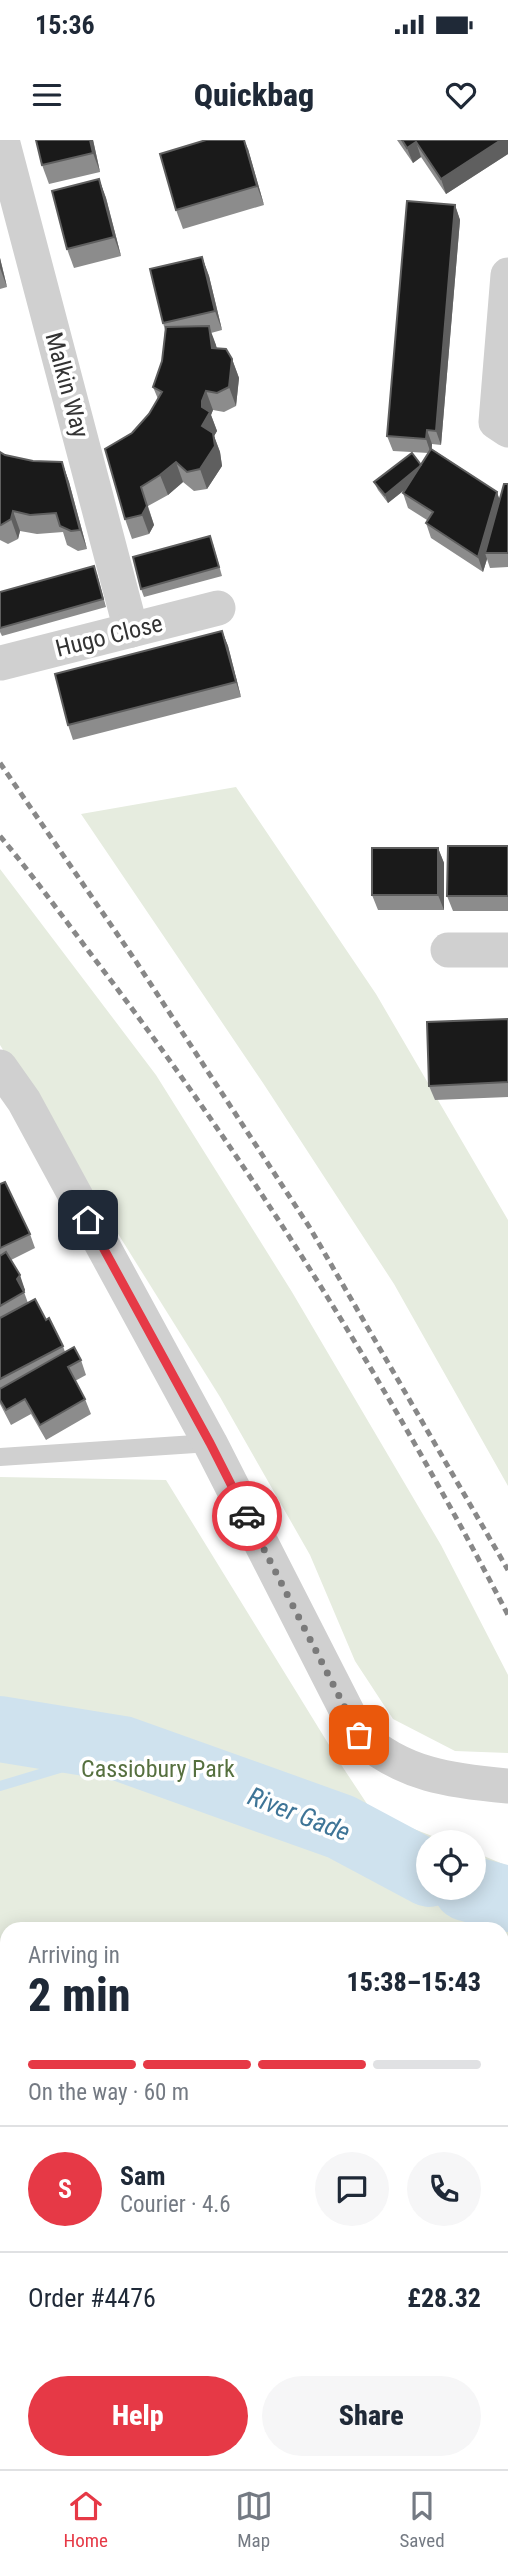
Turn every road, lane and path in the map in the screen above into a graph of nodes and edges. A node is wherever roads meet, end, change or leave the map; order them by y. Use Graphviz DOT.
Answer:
graph roads {
  1 [pos="2,140"];
  2 [pos="508,275"];
  3 [pos="508,430"];
  4 [pos="218,608"];
  5 [pos="131,630"];
  6 [pos="1,663"];
  7 [pos="448,950"];
  8 [pos="508,950"];
  9 [pos="0,1067"];
  10 [pos="210,1443"];
  11 [pos="0,1457"];
  12 [pos="508,1786"];
  1 -- 5 [label="street, Malkin Way"];
  2 -- 3 [label="street"];
  4 -- 5 [label="street, Hugo Close"];
  5 -- 6 [label="street, Hugo Close"];
  7 -- 8 [label="street"];
  9 -- 10 [label="street"];
  10 -- 11 [label="lane"];
  10 -- 12 [label="street"];
}
